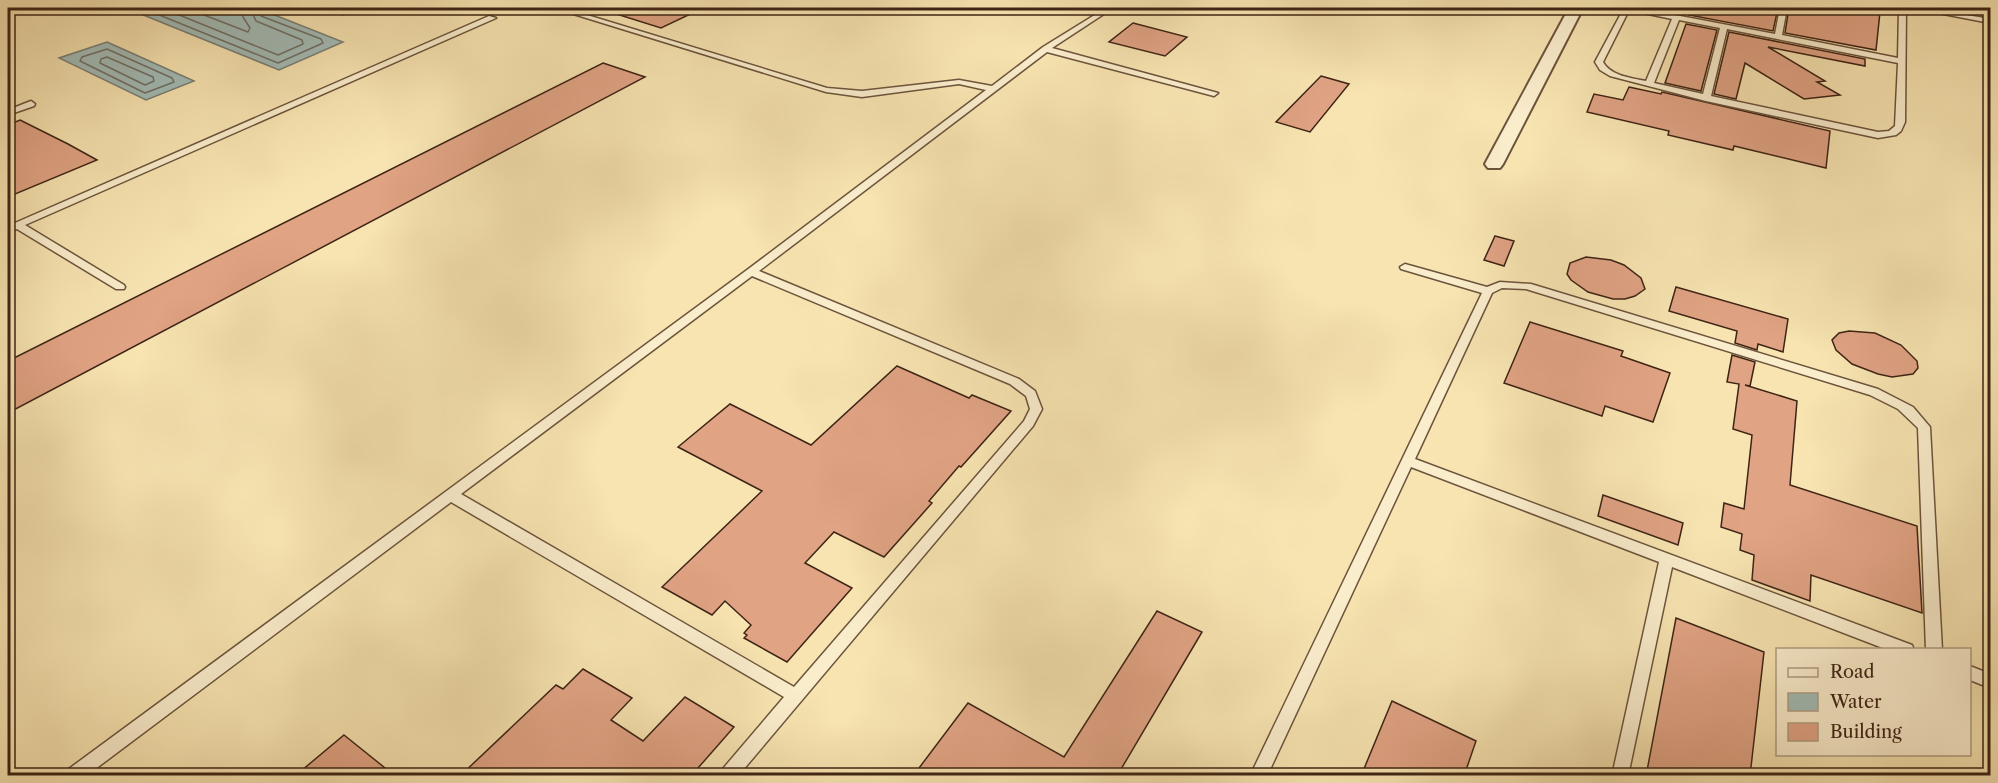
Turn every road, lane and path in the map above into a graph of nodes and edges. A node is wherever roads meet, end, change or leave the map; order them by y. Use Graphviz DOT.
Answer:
graph roads {
  1 [pos="323,8"];
  2 [pos="371,8"];
  3 [pos="562,8"];
  4 [pos="1110,8"];
  5 [pos="1576,8"];
  6 [pos="1628,8"];
  7 [pos="1784,8"];
  8 [pos="1903,8"];
  9 [pos="1916,8"];
  10 [pos="1676,17"];
  11 [pos="492,18"];
  12 [pos="1990,21"];
  13 [pos="1724,26"];
  14 [pos="1778,37"];
  15 [pos="1046,49"];
  16 [pos="1902,61"];
  17 [pos="1649,85"];
  18 [pos="993,89"];
  19 [pos="1214,93"];
  20 [pos="1706,98"];
  21 [pos="32,104"];
  22 [pos="8,113"];
  23 [pos="1494,164"];
  24 [pos="12,227"];
  25 [pos="1406,267"];
  26 [pos="751,272"];
  27 [pos="120,287"];
  28 [pos="1488,291"];
  29 [pos="1408,461"];
  30 [pos="451,495"];
  31 [pos="1666,559"];
  32 [pos="1902,648"];
  33 [pos="1934,648"];
  34 [pos="1971,673"];
  35 [pos="1990,681"];
  36 [pos="796,696"];
  37 [pos="72,776"];
  38 [pos="728,776"];
  39 [pos="1258,776"];
  40 [pos="1620,776"];
  1 -- 2 [label="lane"];
  3 -- 18 [label="lane"];
  4 -- 15 [label="lane"];
  5 -- 23 [label="street"];
  6 -- 10 [label="lane"];
  6 -- 17 [label="lane"];
  7 -- 14 [label="lane"];
  8 -- 16 [label="lane"];
  9 -- 12 [label="lane"];
  10 -- 13 [label="lane"];
  10 -- 17 [label="lane"];
  11 -- 24 [label="lane"];
  13 -- 14 [label="lane"];
  13 -- 20 [label="lane"];
  14 -- 16 [label="lane"];
  15 -- 18 [label="lane"];
  15 -- 19 [label="lane"];
  16 -- 20 [label="lane"];
  17 -- 20 [label="lane"];
  18 -- 26 [label="lane"];
  21 -- 22 [label="lane"];
  24 -- 27 [label="lane"];
  25 -- 28 [label="lane"];
  26 -- 30 [label="lane"];
  26 -- 36 [label="lane"];
  28 -- 29 [label="lane"];
  28 -- 33 [label="lane"];
  29 -- 31 [label="lane"];
  29 -- 39 [label="lane"];
  30 -- 36 [label="lane"];
  30 -- 37 [label="lane"];
  31 -- 32 [label="lane"];
  31 -- 40 [label="lane"];
  34 -- 35 [label="lane"];
  36 -- 38 [label="lane"];
}
